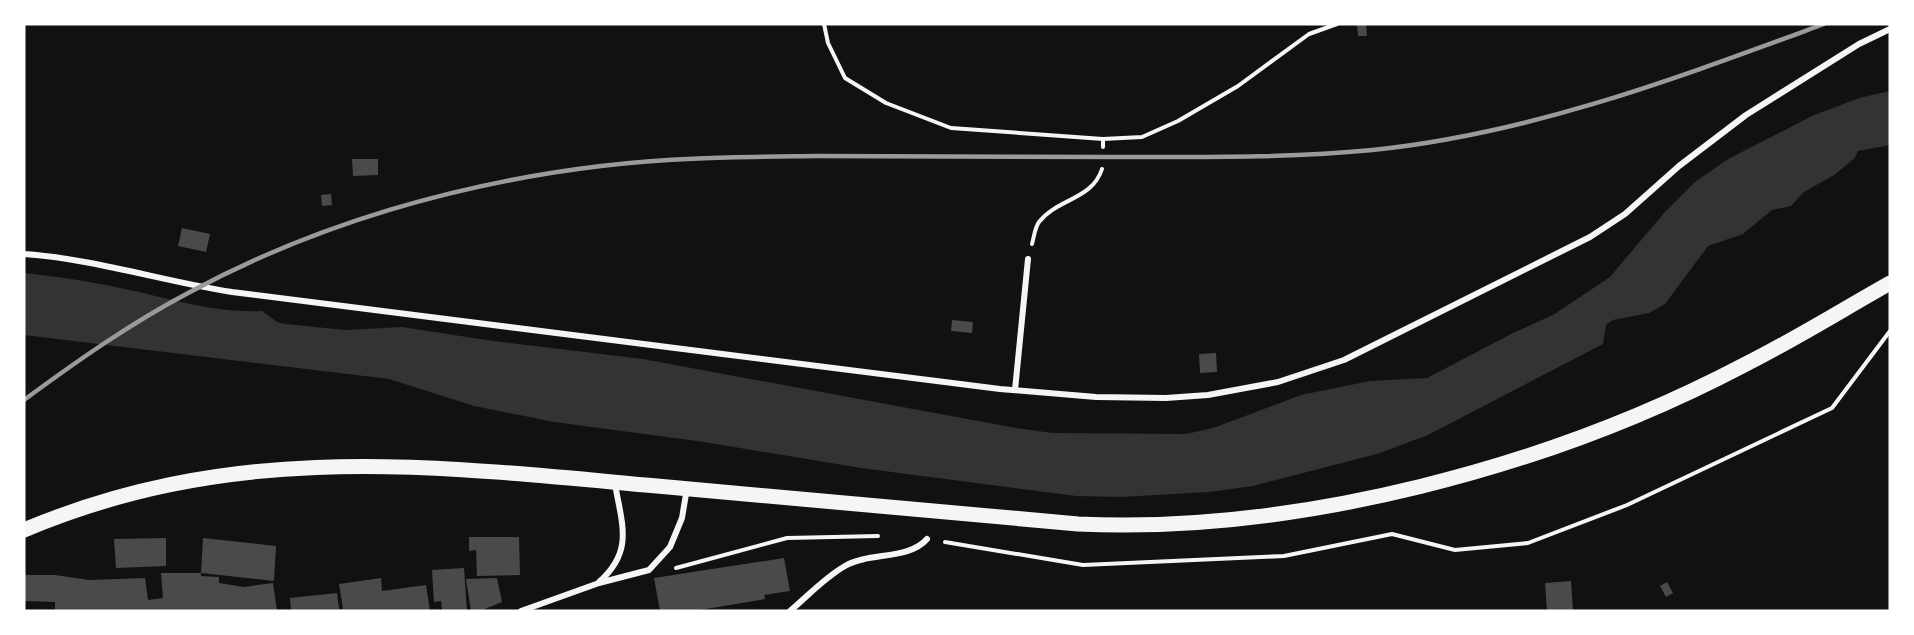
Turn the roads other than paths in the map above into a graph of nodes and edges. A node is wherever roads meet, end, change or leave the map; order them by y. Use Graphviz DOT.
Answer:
graph roads {
  1 [pos="1890,29"];
  2 [pos="24,254"];
  3 [pos="1028,259"];
  4 [pos="1890,283"];
  5 [pos="1015,390"];
  6 [pos="615,482"];
  7 [pos="687,488"];
  8 [pos="24,530"];
  9 [pos="927,539"];
  10 [pos="599,583"];
  11 [pos="521,611"];
  12 [pos="790,611"];
  1 -- 5 [label="street"];
  2 -- 5 [label="street"];
  3 -- 5 [label="street"];
  4 -- 7 [label="main road"];
  6 -- 7 [label="main road"];
  6 -- 8 [label="main road"];
  6 -- 10 [label="street"];
  7 -- 10 [label="street"];
  9 -- 12 [label="street"];
  10 -- 11 [label="street"];
}
